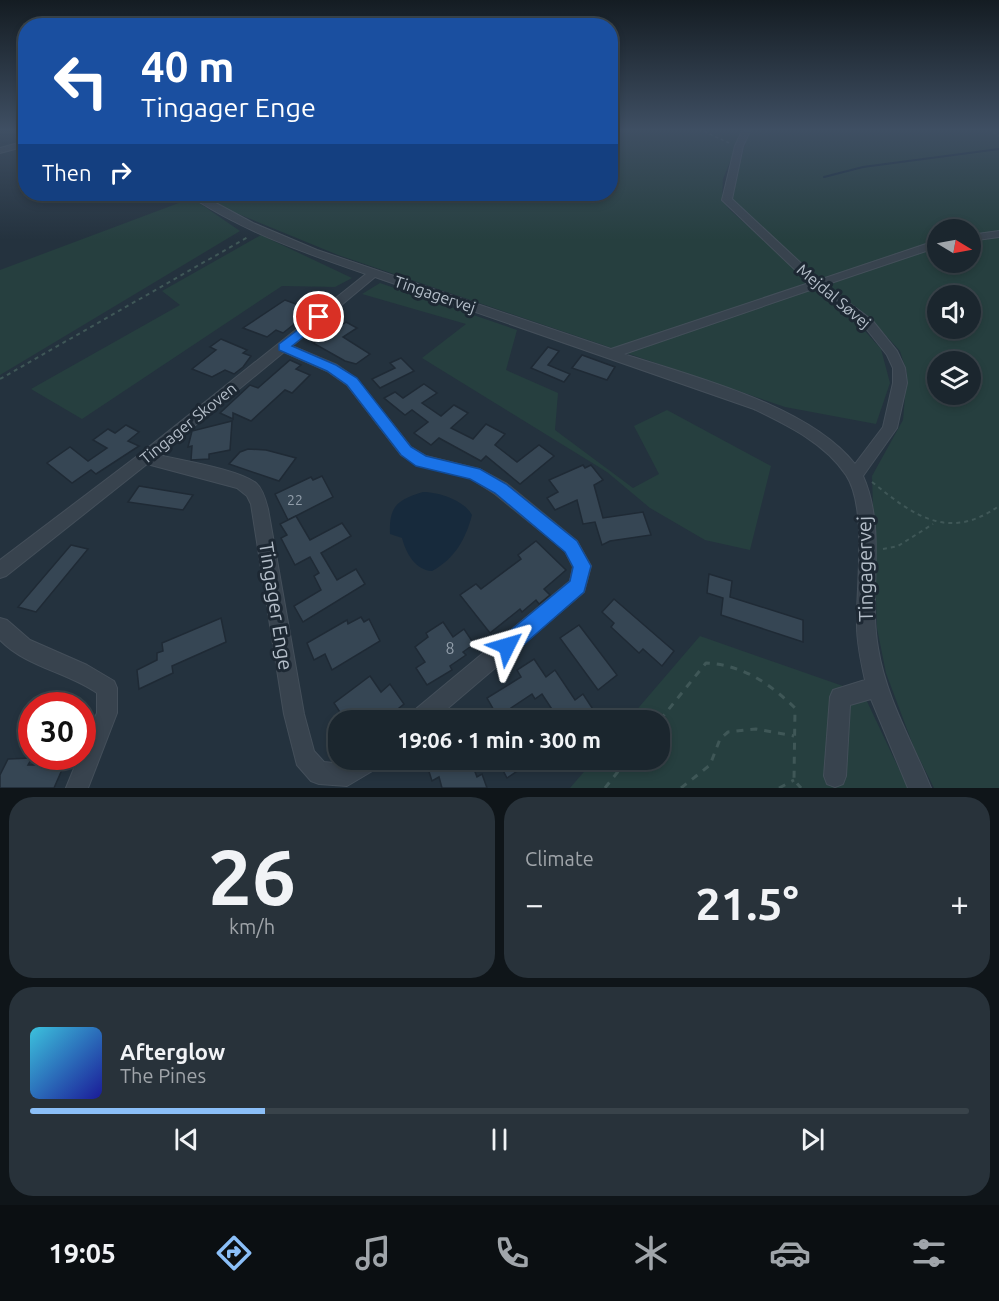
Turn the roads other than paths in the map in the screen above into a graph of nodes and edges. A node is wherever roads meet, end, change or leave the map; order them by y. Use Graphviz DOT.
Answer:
graph roads {
  1 [pos="735,166"];
  2 [pos="204,201"];
  3 [pos="999,234"];
  4 [pos="981,236"];
  5 [pos="927,247"];
  6 [pos="374,273"];
  7 [pos="817,284"];
  8 [pos="283,347"];
  9 [pos="610,354"];
  10 [pos="145,458"];
  11 [pos="855,475"];
  12 [pos="0,570"];
  13 [pos="0,627"];
  14 [pos="877,687"];
  15 [pos="430,710"];
  16 [pos="354,770"];
  17 [pos="835,776"];
  18 [pos="77,788"];
  19 [pos="920,788"];
  1 -- 7 [label="street, Mejdal Søvej"];
  2 -- 6 [label="street, Tingagervej"];
  3 -- 4 [label="street"];
  5 -- 7 [label="street"];
  6 -- 8 [label="street, Tingager Skoven"];
  6 -- 9 [label="street, Tingagervej"];
  7 -- 9 [label="street"];
  7 -- 11 [label="street, Mejdal Søvej"];
  8 -- 10 [label="street, Tingager Skoven"];
  8 -- 15 [label="street"];
  9 -- 11 [label="street, Tingagervej"];
  10 -- 12 [label="street, Tingager Skoven"];
  10 -- 16 [label="street, Tingager Enge"];
  11 -- 14 [label="street, Tingagervej"];
  13 -- 18 [label="street"];
  14 -- 17 [label="street"];
  14 -- 19 [label="street, Tingagervej"];
}
